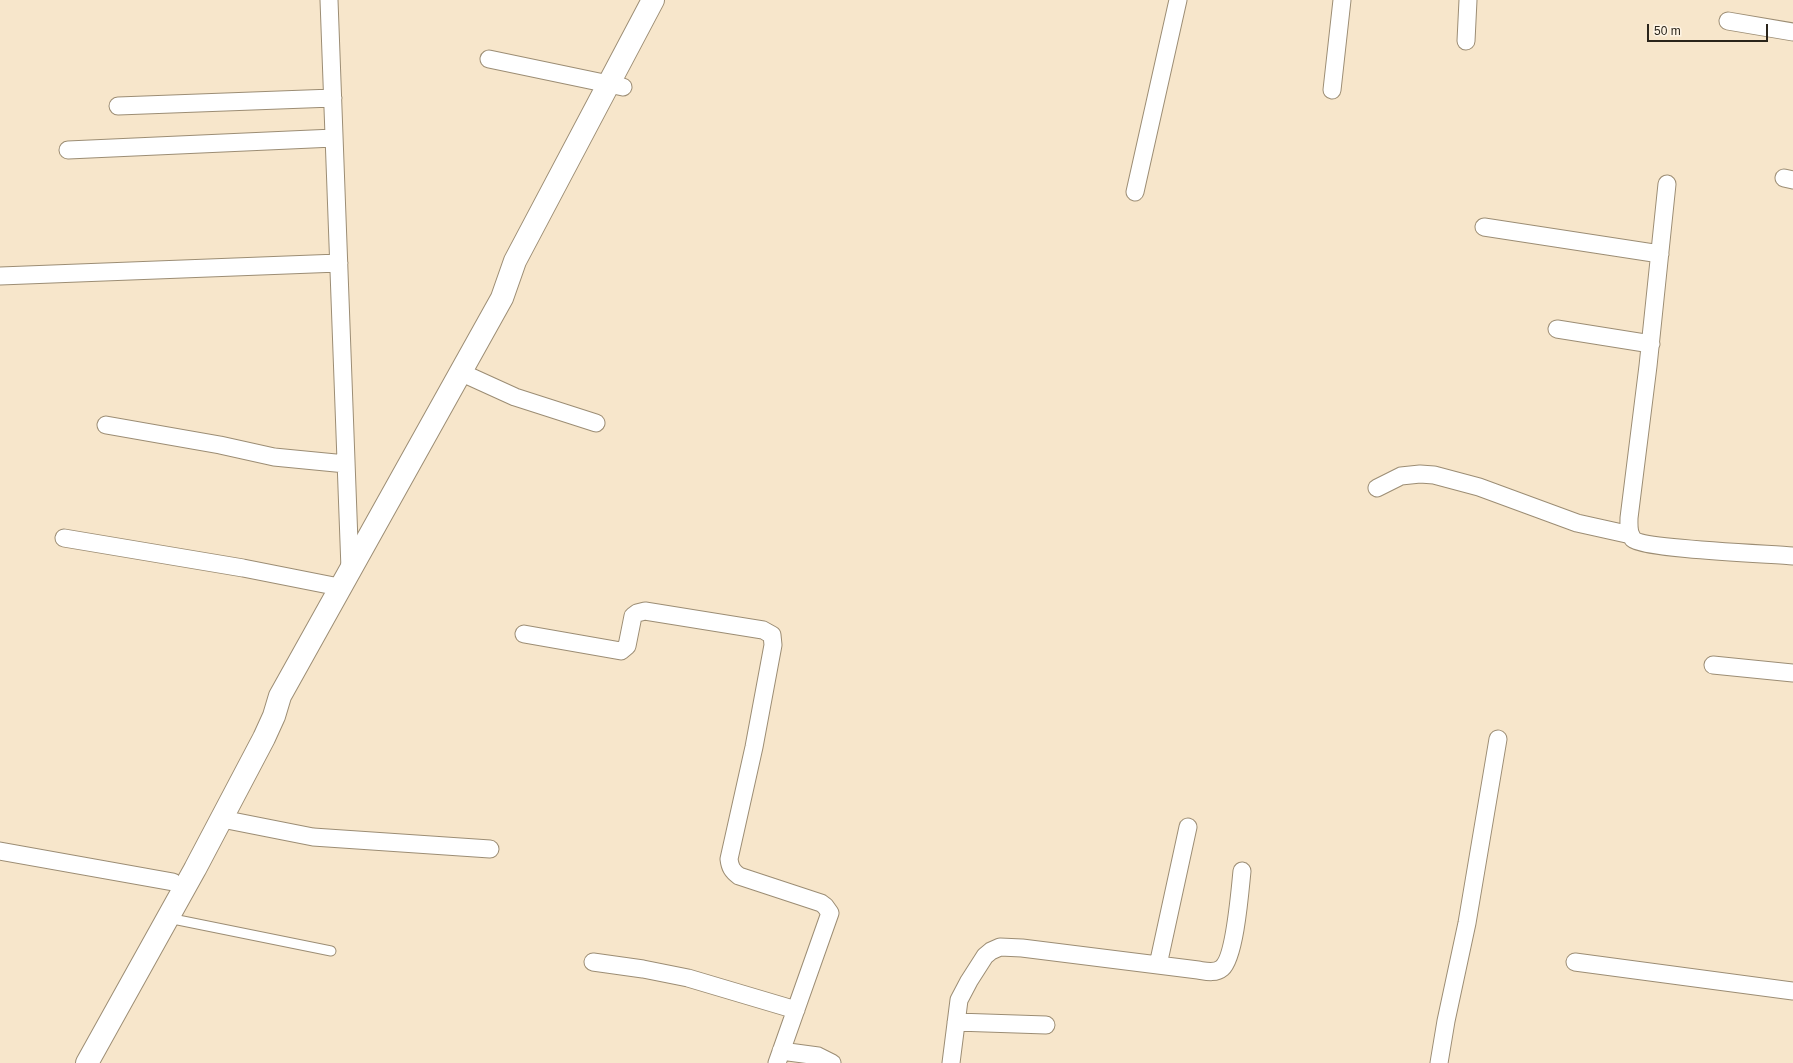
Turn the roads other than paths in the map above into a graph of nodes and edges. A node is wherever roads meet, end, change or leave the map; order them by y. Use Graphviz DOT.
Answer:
graph roads {
  1 [pos="329,0"];
  2 [pos="653,0"];
  3 [pos="668,0"];
  4 [pos="1178,0"];
  5 [pos="1342,0"];
  6 [pos="1468,0"];
  7 [pos="1728,21"];
  8 [pos="1793,32"];
  9 [pos="1466,41"];
  10 [pos="489,59"];
  11 [pos="616,85"];
  12 [pos="1332,90"];
  13 [pos="333,98"];
  14 [pos="118,106"];
  15 [pos="334,138"];
  16 [pos="68,150"];
  17 [pos="1667,184"];
  18 [pos="1135,192"];
  19 [pos="1484,227"];
  20 [pos="1660,254"];
  21 [pos="339,263"];
  22 [pos="0,276"];
  23 [pos="1557,329"];
  24 [pos="1651,344"];
  25 [pos="460,372"];
  26 [pos="596,423"];
  27 [pos="106,426"];
  28 [pos="346,464"];
  29 [pos="1377,488"];
  30 [pos="1631,535"];
  31 [pos="64,538"];
  32 [pos="1793,556"];
  33 [pos="344,578"];
  34 [pos="524,634"];
  35 [pos="1713,665"];
  36 [pos="1793,673"];
  37 [pos="280,696"];
  38 [pos="1498,739"];
  39 [pos="222,819"];
  40 [pos="1188,827"];
  41 [pos="490,849"];
  42 [pos="0,851"];
  43 [pos="1242,871"];
  44 [pos="173,882"];
  45 [pos="168,918"];
  46 [pos="331,951"];
  47 [pos="593,962"];
  48 [pos="1575,962"];
  49 [pos="1158,965"];
  50 [pos="1793,991"];
  51 [pos="796,1010"];
  52 [pos="956,1022"];
  53 [pos="1046,1025"];
  54 [pos="779,1057"];
  55 [pos="71,1063"];
  56 [pos="86,1063"];
  57 [pos="832,1063"];
  58 [pos="951,1063"];
  59 [pos="1439,1063"];
  1 -- 13 [label="street"];
  2 -- 11 [label="street"];
  3 -- 11 [label="street"];
  4 -- 18 [label="street"];
  5 -- 12 [label="street"];
  6 -- 9 [label="street"];
  7 -- 8 [label="street"];
  10 -- 11 [label="street"];
  11 -- 25 [label="street"];
  13 -- 14 [label="street"];
  13 -- 15 [label="street"];
  15 -- 16 [label="street"];
  15 -- 21 [label="street"];
  17 -- 20 [label="street"];
  19 -- 20 [label="street"];
  20 -- 24 [label="street"];
  21 -- 22 [label="street"];
  21 -- 28 [label="street"];
  23 -- 24 [label="street"];
  24 -- 30 [label="street"];
  25 -- 26 [label="street"];
  25 -- 33 [label="street"];
  27 -- 28 [label="street"];
  28 -- 33 [label="street"];
  29 -- 30 [label="street"];
  30 -- 32 [label="street"];
  31 -- 33 [label="street"];
  33 -- 37 [label="street"];
  34 -- 51 [label="street"];
  35 -- 36 [label="street"];
  37 -- 39 [label="street"];
  37 -- 44 [label="street"];
  38 -- 59 [label="street"];
  39 -- 41 [label="street"];
  39 -- 45 [label="street"];
  40 -- 49 [label="street"];
  42 -- 44 [label="street"];
  43 -- 49 [label="street"];
  44 -- 55 [label="street"];
  45 -- 46 [label="lane"];
  45 -- 56 [label="street"];
  47 -- 51 [label="street"];
  48 -- 50 [label="street"];
  49 -- 52 [label="street"];
  51 -- 54 [label="street"];
  52 -- 53 [label="street"];
  52 -- 58 [label="street"];
  54 -- 57 [label="street"];
}
